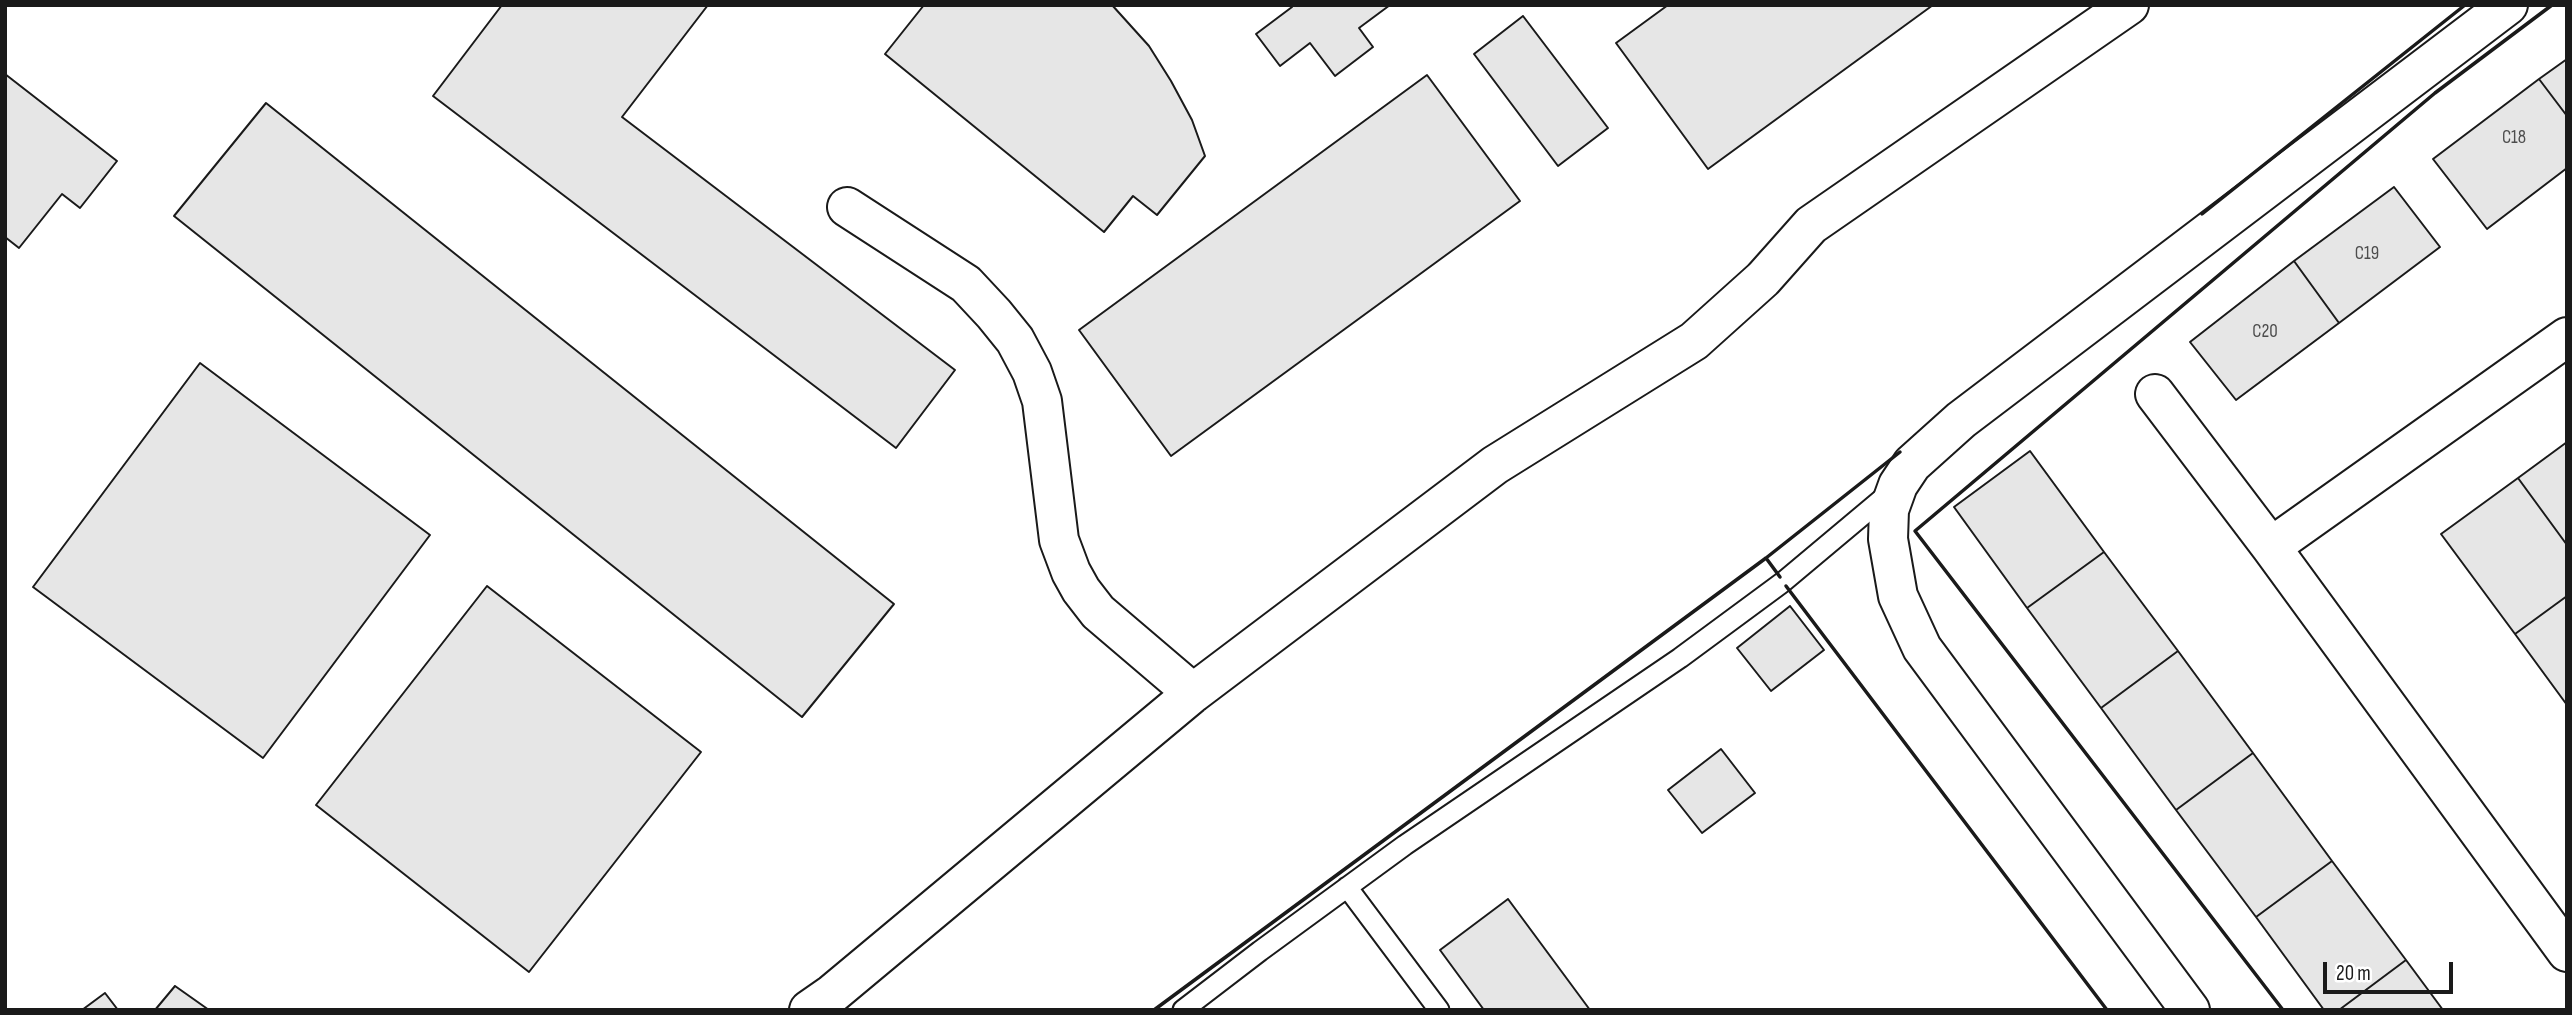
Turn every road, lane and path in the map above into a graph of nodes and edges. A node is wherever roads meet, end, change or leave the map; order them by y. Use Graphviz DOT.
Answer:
graph roads {
  1 [pos="2129,5"];
  2 [pos="2508,5"];
  3 [pos="847,207"];
  4 [pos="2567,337"];
  5 [pos="2155,394"];
  6 [pos="1898,485"];
  7 [pos="2271,547"];
  8 [pos="1193,693"];
  9 [pos="1347,887"];
  10 [pos="2567,952"];
  11 [pos="809,1010"];
  12 [pos="1183,1010"];
  13 [pos="1439,1010"];
  14 [pos="2190,1010"];
  1 -- 8 [label="street"];
  2 -- 6 [label="street"];
  3 -- 8 [label="street"];
  4 -- 7 [label="street"];
  5 -- 7 [label="street"];
  6 -- 9 [label="lane"];
  6 -- 14 [label="street"];
  7 -- 10 [label="street"];
  8 -- 11 [label="street"];
  9 -- 12 [label="lane"];
  9 -- 13 [label="lane"];
}
